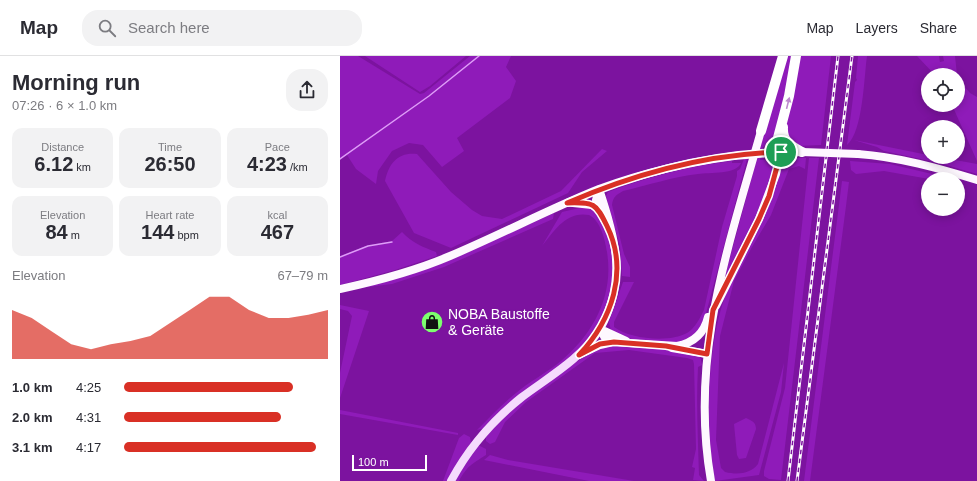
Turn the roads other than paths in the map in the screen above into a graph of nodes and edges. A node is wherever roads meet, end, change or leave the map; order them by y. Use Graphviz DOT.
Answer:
graph roads {
  1 [pos="776,56"];
  2 [pos="783,56"];
  3 [pos="796,56"];
  4 [pos="783,121"];
  5 [pos="761,131"];
  6 [pos="802,152"];
  7 [pos="775,153"];
  8 [pos="977,180"];
  9 [pos="599,190"];
  10 [pos="567,203"];
  11 [pos="600,210"];
  12 [pos="613,237"];
  13 [pos="340,289"];
  14 [pos="715,298"];
  15 [pos="713,310"];
  16 [pos="600,329"];
  17 [pos="614,342"];
  18 [pos="633,343"];
  19 [pos="666,346"];
  20 [pos="707,354"];
  21 [pos="579,355"];
  22 [pos="451,481"];
  23 [pos="711,481"];
  1 -- 5 [label="highway"];
  2 -- 5 [label="highway"];
  4 -- 3 [label="highway, one-way"];
  4 -- 6 [label="highway"];
  4 -- 7 [label="highway"];
  5 -- 14 [label="main road"];
  6 -- 7 [label="main road"];
  6 -- 8 [label="main road, bridge"];
  7 -- 9 [label="main road, bridge"];
  7 -- 15 [label="main road"];
  9 -- 10 [label="main road"];
  9 -- 11 [label="main road"];
  9 -- 12 [label="main road"];
  10 -- 11 [label="main road"];
  10 -- 13 [label="main road"];
  11 -- 12 [label="main road"];
  12 -- 16 [label="main road"];
  14 -- 15 [label="main road"];
  14 -- 19 [label="main road"];
  15 -- 20 [label="main road"];
  16 -- 17 [label="main road"];
  16 -- 18 [label="main road"];
  16 -- 21 [label="street"];
  17 -- 18 [label="main road"];
  17 -- 21 [label="main road"];
  18 -- 19 [label="main road"];
  19 -- 20 [label="main road"];
  20 -- 23 [label="main road"];
  21 -- 22 [label="street"];
}
